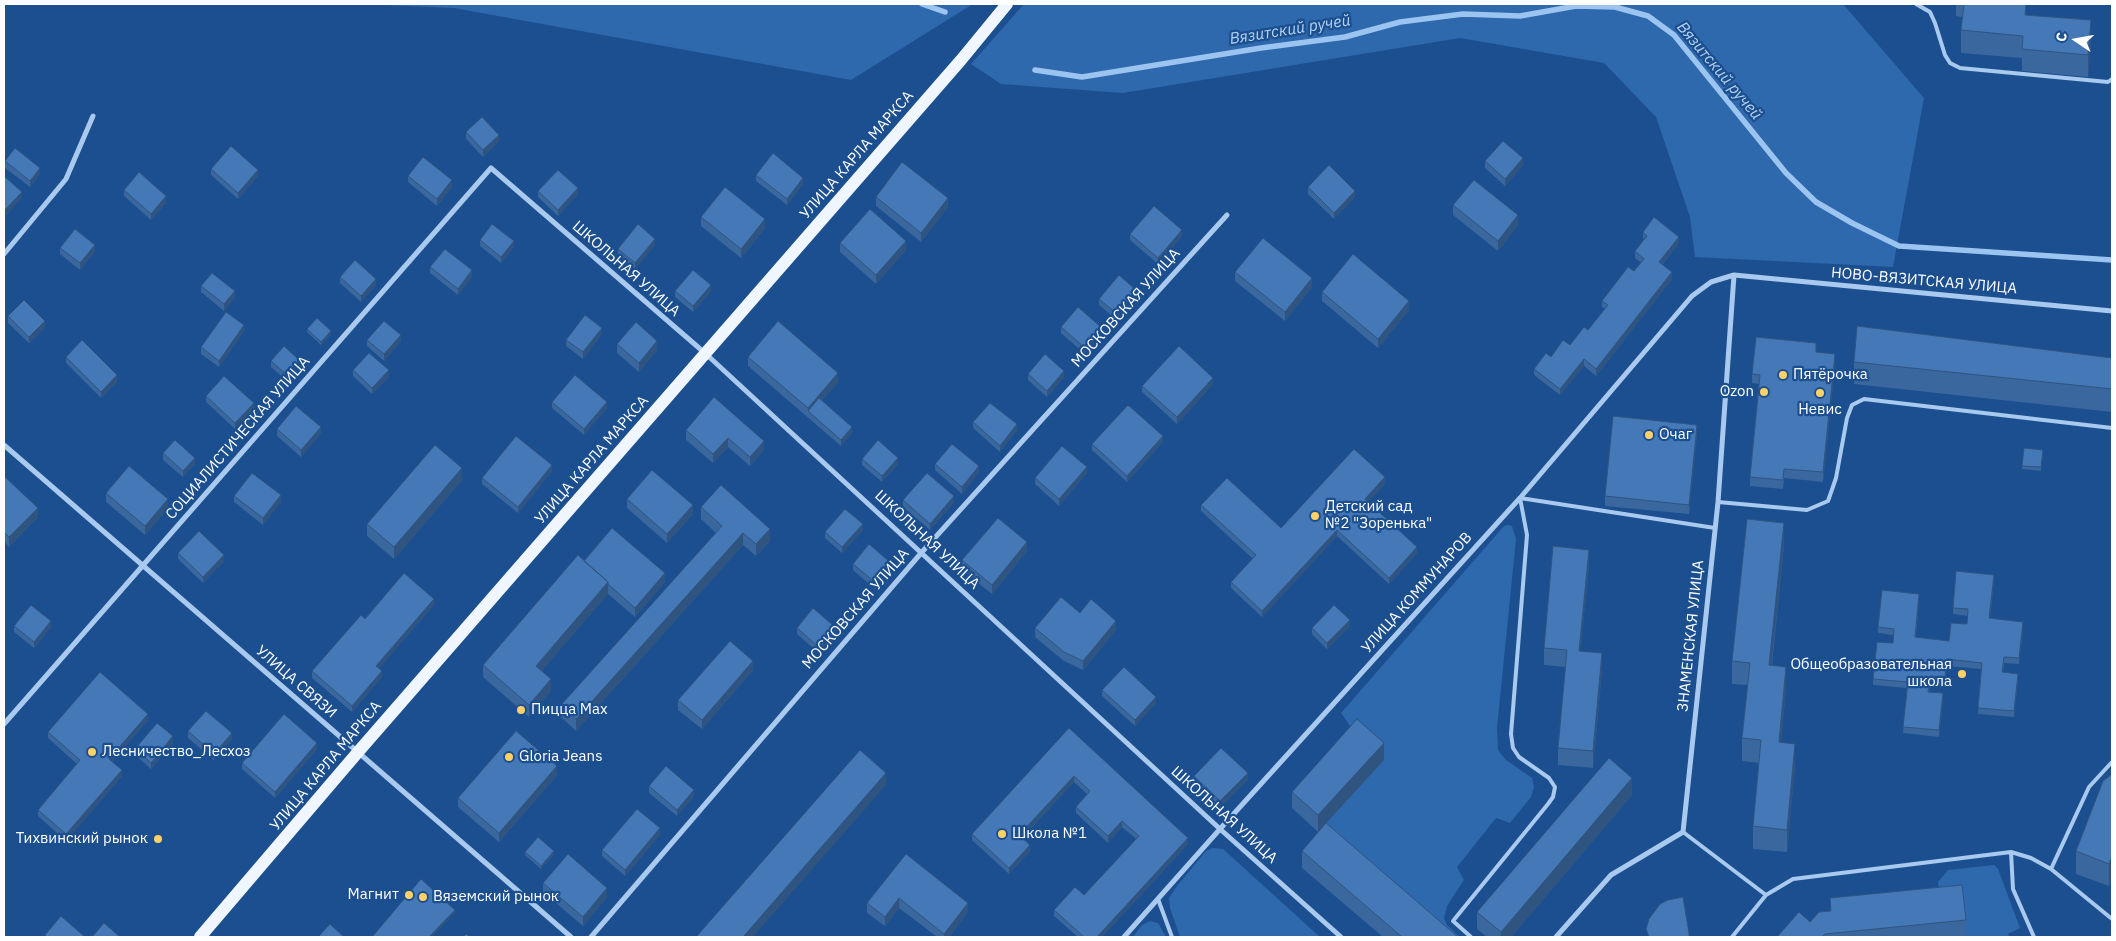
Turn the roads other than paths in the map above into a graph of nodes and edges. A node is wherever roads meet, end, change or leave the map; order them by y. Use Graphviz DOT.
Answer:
graph roads {
  1 [pos="1006,4"];
  2 [pos="1916,4"];
  3 [pos="2112,80"];
  4 [pos="93,116"];
  5 [pos="491,168"];
  6 [pos="1227,215"];
  7 [pos="4,254"];
  8 [pos="1734,275"];
  9 [pos="2112,312"];
  10 [pos="706,354"];
  11 [pos="2112,428"];
  12 [pos="4,445"];
  13 [pos="1520,498"];
  14 [pos="1718,502"];
  15 [pos="1714,528"];
  16 [pos="922,552"];
  17 [pos="143,566"];
  18 [pos="4,724"];
  19 [pos="358,752"];
  20 [pos="2112,762"];
  21 [pos="1220,829"];
  22 [pos="1683,832"];
  23 [pos="2011,852"];
  24 [pos="2051,869"];
  25 [pos="1766,895"];
  26 [pos="1158,899"];
  27 [pos="2112,919"];
  28 [pos="200,937"];
  29 [pos="571,937"];
  30 [pos="590,937"];
  31 [pos="1124,937"];
  32 [pos="1172,937"];
  33 [pos="1340,937"];
  34 [pos="1472,937"];
  35 [pos="1556,937"];
  36 [pos="1732,937"];
  37 [pos="2034,937"];
  1 -- 10 [label="main road, УЛИЦА КАРЛА МАРКСА"];
  2 -- 3 [label="lane"];
  4 -- 7 [label="street"];
  5 -- 10 [label="street, ШКОЛЬНАЯ УЛИЦА"];
  5 -- 17 [label="street, СОЦИАЛИСТИЧЕСКАЯ УЛИЦА"];
  6 -- 16 [label="street, МОСКОВСКАЯ УЛИЦА"];
  8 -- 9 [label="street, НОВО-ВЯЗИТСКАЯ УЛИЦА"];
  8 -- 13 [label="street, УЛИЦА КОММУНАРОВ"];
  8 -- 14 [label="street, ЗНАМЕНСКАЯ УЛИЦА"];
  10 -- 16 [label="street, ШКОЛЬНАЯ УЛИЦА"];
  10 -- 19 [label="main road, УЛИЦА КАРЛА МАРКСА"];
  11 -- 14 [label="lane"];
  12 -- 17 [label="street, УЛИЦА СВЯЗИ"];
  13 -- 15 [label="lane"];
  13 -- 21 [label="street, УЛИЦА КОММУНАРОВ"];
  13 -- 34 [label="lane"];
  14 -- 15 [label="street, ЗНАМЕНСКАЯ УЛИЦА"];
  15 -- 22 [label="street, ЗНАМЕНСКАЯ УЛИЦА"];
  16 -- 21 [label="street, ШКОЛЬНАЯ УЛИЦА"];
  16 -- 30 [label="street, МОСКОВСКАЯ УЛИЦА"];
  17 -- 18 [label="street, СОЦИАЛИСТИЧЕСКАЯ УЛИЦА"];
  17 -- 19 [label="street, УЛИЦА СВЯЗИ"];
  19 -- 28 [label="main road, УЛИЦА КАРЛА МАРКСА"];
  19 -- 29 [label="street, УЛИЦА СВЯЗИ"];
  20 -- 24 [label="lane"];
  21 -- 26 [label="street, УЛИЦА КОММУНАРОВ"];
  21 -- 33 [label="street, ШКОЛЬНАЯ УЛИЦА"];
  22 -- 25 [label="lane"];
  22 -- 35 [label="street"];
  23 -- 24 [label="lane"];
  23 -- 25 [label="lane"];
  23 -- 37 [label="lane"];
  24 -- 27 [label="lane"];
  25 -- 36 [label="lane"];
  26 -- 31 [label="street, УЛИЦА КОММУНАРОВ"];
  26 -- 32 [label="lane"];
}
